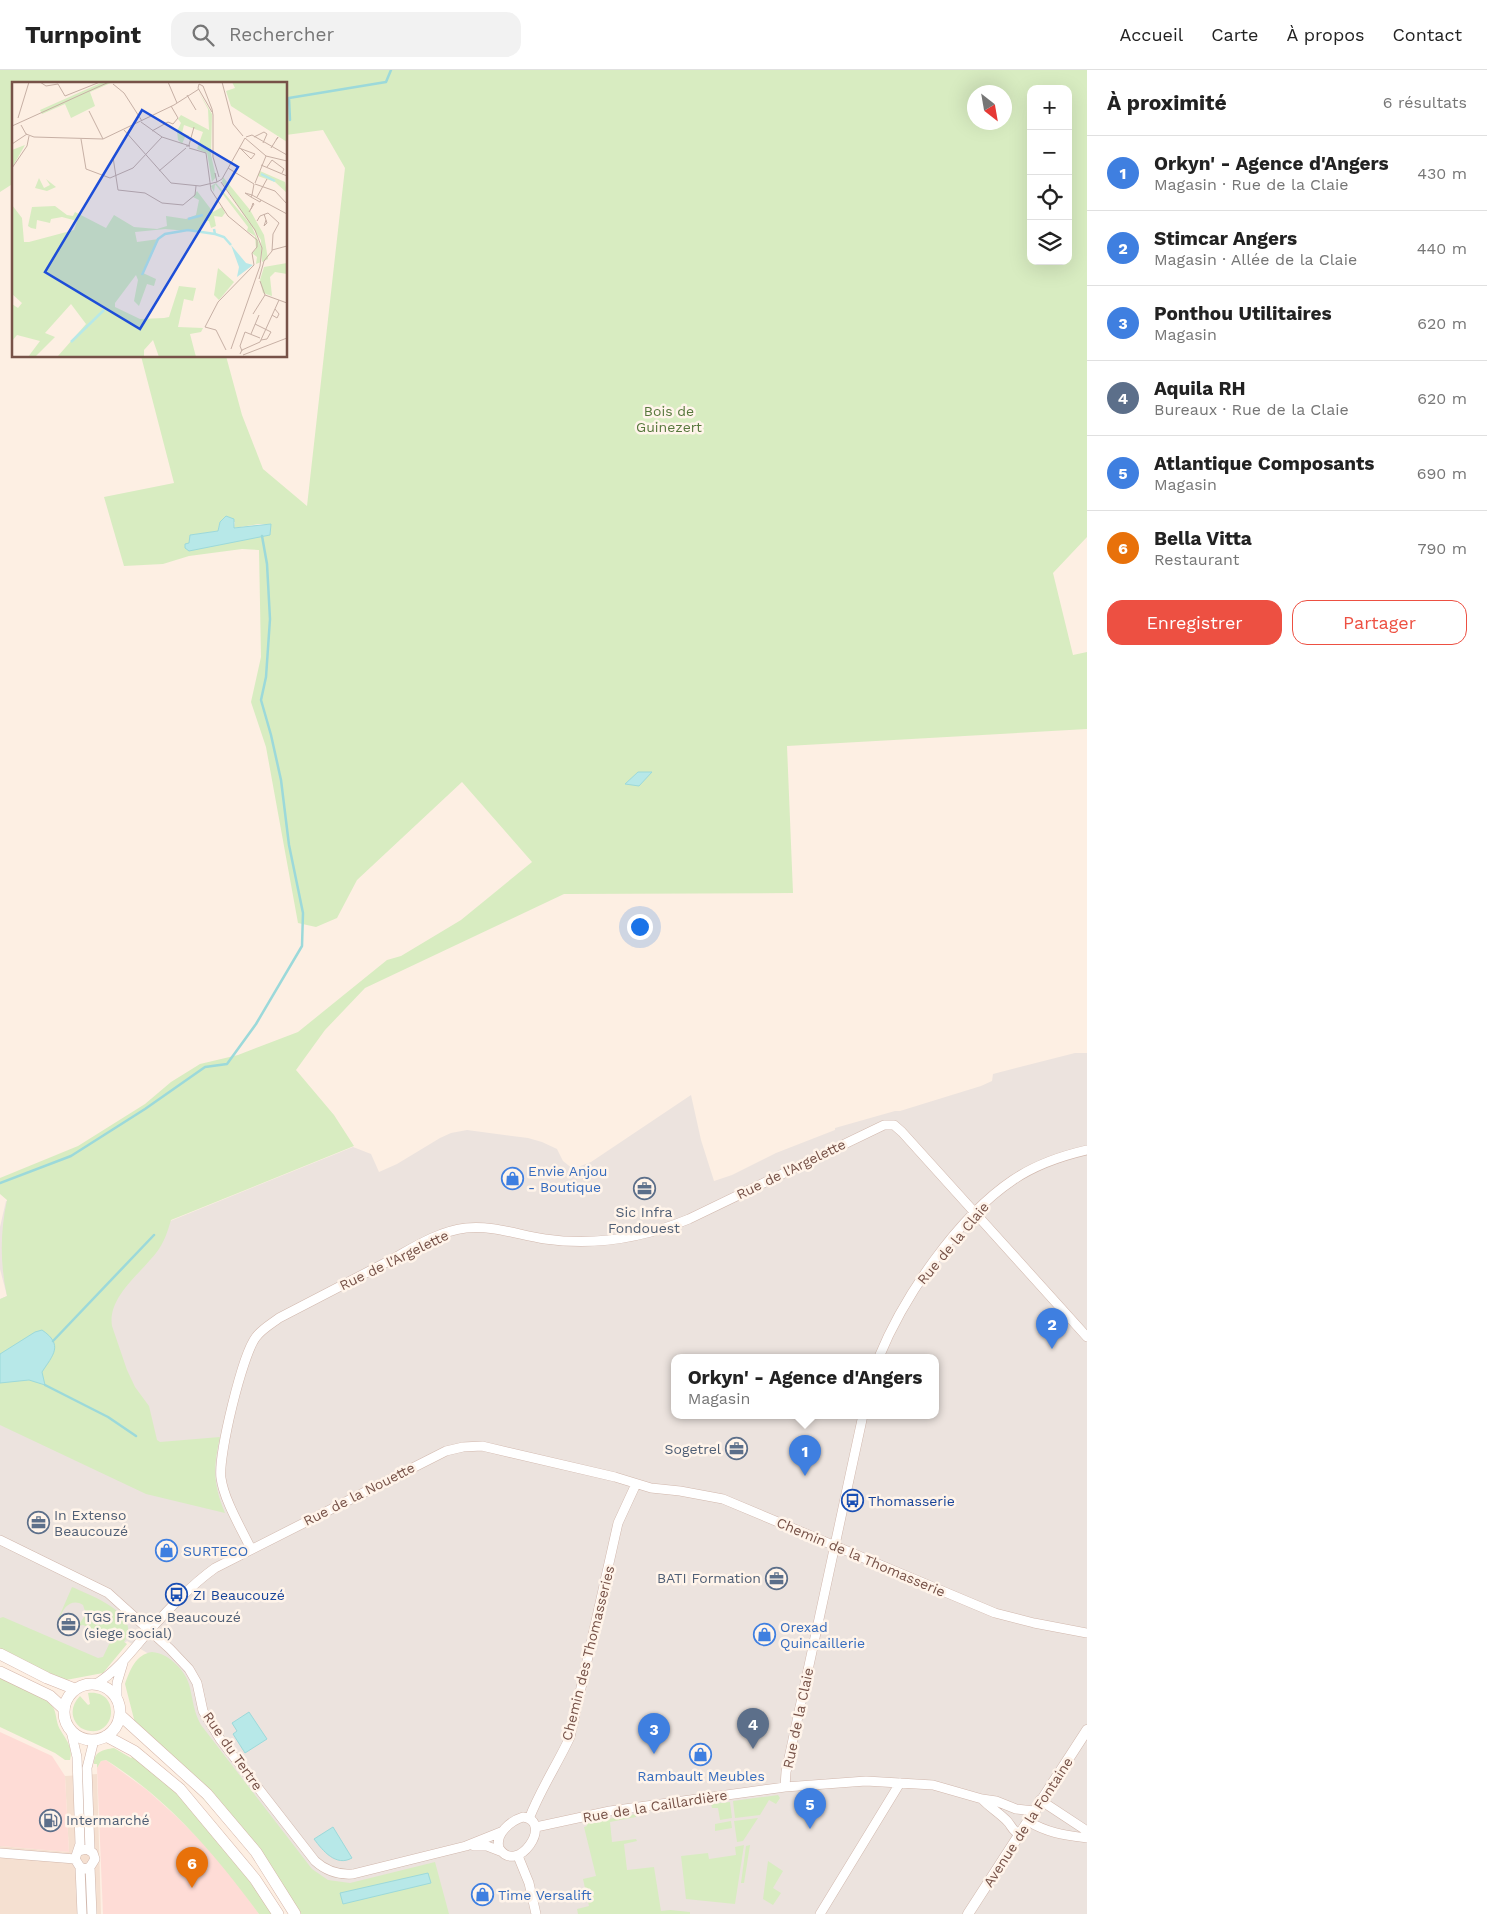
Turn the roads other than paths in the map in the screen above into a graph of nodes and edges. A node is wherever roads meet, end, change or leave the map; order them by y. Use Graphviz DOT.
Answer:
graph roads {
  1 [pos="1087,1150"];
  2 [pos="975,1211"];
  3 [pos="1087,1337"];
  4 [pos="880,1354"];
  5 [pos="862,1419"];
  6 [pos="636,1484"];
  7 [pos="0,1540"];
  8 [pos="835,1546"];
  9 [pos="251,1549"];
  10 [pos="150,1630"];
  11 [pos="1087,1633"];
  12 [pos="0,1654"];
  13 [pos="124,1660"];
  14 [pos="0,1672"];
  15 [pos="96,1684"];
  16 [pos="75,1689"];
  17 [pos="117,1698"];
  18 [pos="64,1709"];
  19 [pos="120,1715"];
  20 [pos="1087,1730"];
  21 [pos="71,1731"];
  22 [pos="106,1736"];
  23 [pos="94,1740"];
  24 [pos="900,1783"];
  25 [pos="785,1787"];
  26 [pos="982,1799"];
  27 [pos="1040,1800"];
  28 [pos="1034,1811"];
  29 [pos="529,1818"];
  30 [pos="1028,1820"];
  31 [pos="536,1827"];
  32 [pos="1087,1831"];
  33 [pos="501,1832"];
  34 [pos="1019,1834"];
  35 [pos="1087,1838"];
  36 [pos="466,1846"];
  37 [pos="90,1850"];
  38 [pos="500,1851"];
  39 [pos="0,1853"];
  40 [pos="518,1856"];
  41 [pos="78,1859"];
  42 [pos="90,1867"];
  43 [pos="82,1914"];
  44 [pos="92,1914"];
  45 [pos="278,1914"];
  46 [pos="295,1914"];
  47 [pos="536,1914"];
  48 [pos="820,1914"];
  49 [pos="968,1914"];
  1 -- 2 [label="street, Rue de la Claie"];
  2 -- 3 [label="street, Rue de l'Argelette"];
  2 -- 4 [label="street, Rue de la Claie"];
  2 -- 9 [label="street, Rue de l'Argelette"];
  5 -- 8 [label="street, Rue de la Claie"];
  6 -- 8 [label="street, Chemin de la Thomasserie"];
  6 -- 9 [label="street, Rue de la Nouette"];
  6 -- 29 [label="street, Chemin des Thomasseries"];
  7 -- 10 [label="street, Rue du Tertre"];
  8 -- 11 [label="street, Chemin de la Thomasserie"];
  8 -- 25 [label="street, Rue de la Claie"];
  9 -- 10 [label="street, Rue de la Nouette"];
  10 -- 13 [label="street, Rue de la Nouette"];
  10 -- 36 [label="street, Rue du Tertre"];
  12 -- 16 [label="main road"];
  13 -- 15 [label="street, Rue de la Nouette"];
  13 -- 17 [label="street, Rue de la Nouette"];
  14 -- 18 [label="main road"];
  15 -- 16 [label="main road"];
  15 -- 17 [label="main road"];
  16 -- 18 [label="main road"];
  17 -- 19 [label="main road"];
  18 -- 21 [label="main road"];
  19 -- 22 [label="main road"];
  19 -- 46 [label="main road"];
  20 -- 27 [label="street, Avenue de la Fontaine"];
  21 -- 23 [label="main road"];
  21 -- 41 [label="street"];
  22 -- 23 [label="main road"];
  22 -- 45 [label="main road"];
  23 -- 37 [label="street"];
  24 -- 25 [label="street, Rue de la Caillardière"];
  24 -- 26 [label="street, Rue de la Caillardière"];
  24 -- 48 [label="street"];
  25 -- 31 [label="street, Rue de la Caillardière"];
  26 -- 28 [label="street, Rue de la Caillardière"];
  26 -- 34 [label="street, Rue de la Caillardière"];
  27 -- 28 [label="street, Avenue de la Fontaine"];
  27 -- 32 [label="street"];
  28 -- 30 [label="street, Avenue de la Fontaine"];
  29 -- 31 [label="street"];
  29 -- 33 [label="street"];
  30 -- 34 [label="street, Avenue de la Fontaine"];
  30 -- 35 [label="street"];
  31 -- 40 [label="street"];
  33 -- 36 [label="street, Rue du Tertre"];
  33 -- 38 [label="street"];
  34 -- 49 [label="street, Avenue de la Fontaine"];
  36 -- 38 [label="street, Rue du Tertre"];
  37 -- 41 [label="street"];
  37 -- 42 [label="street"];
  38 -- 40 [label="street"];
  39 -- 41 [label="street"];
  40 -- 47 [label="street"];
  41 -- 42 [label="street"];
  41 -- 43 [label="street"];
  42 -- 44 [label="street"];
}
